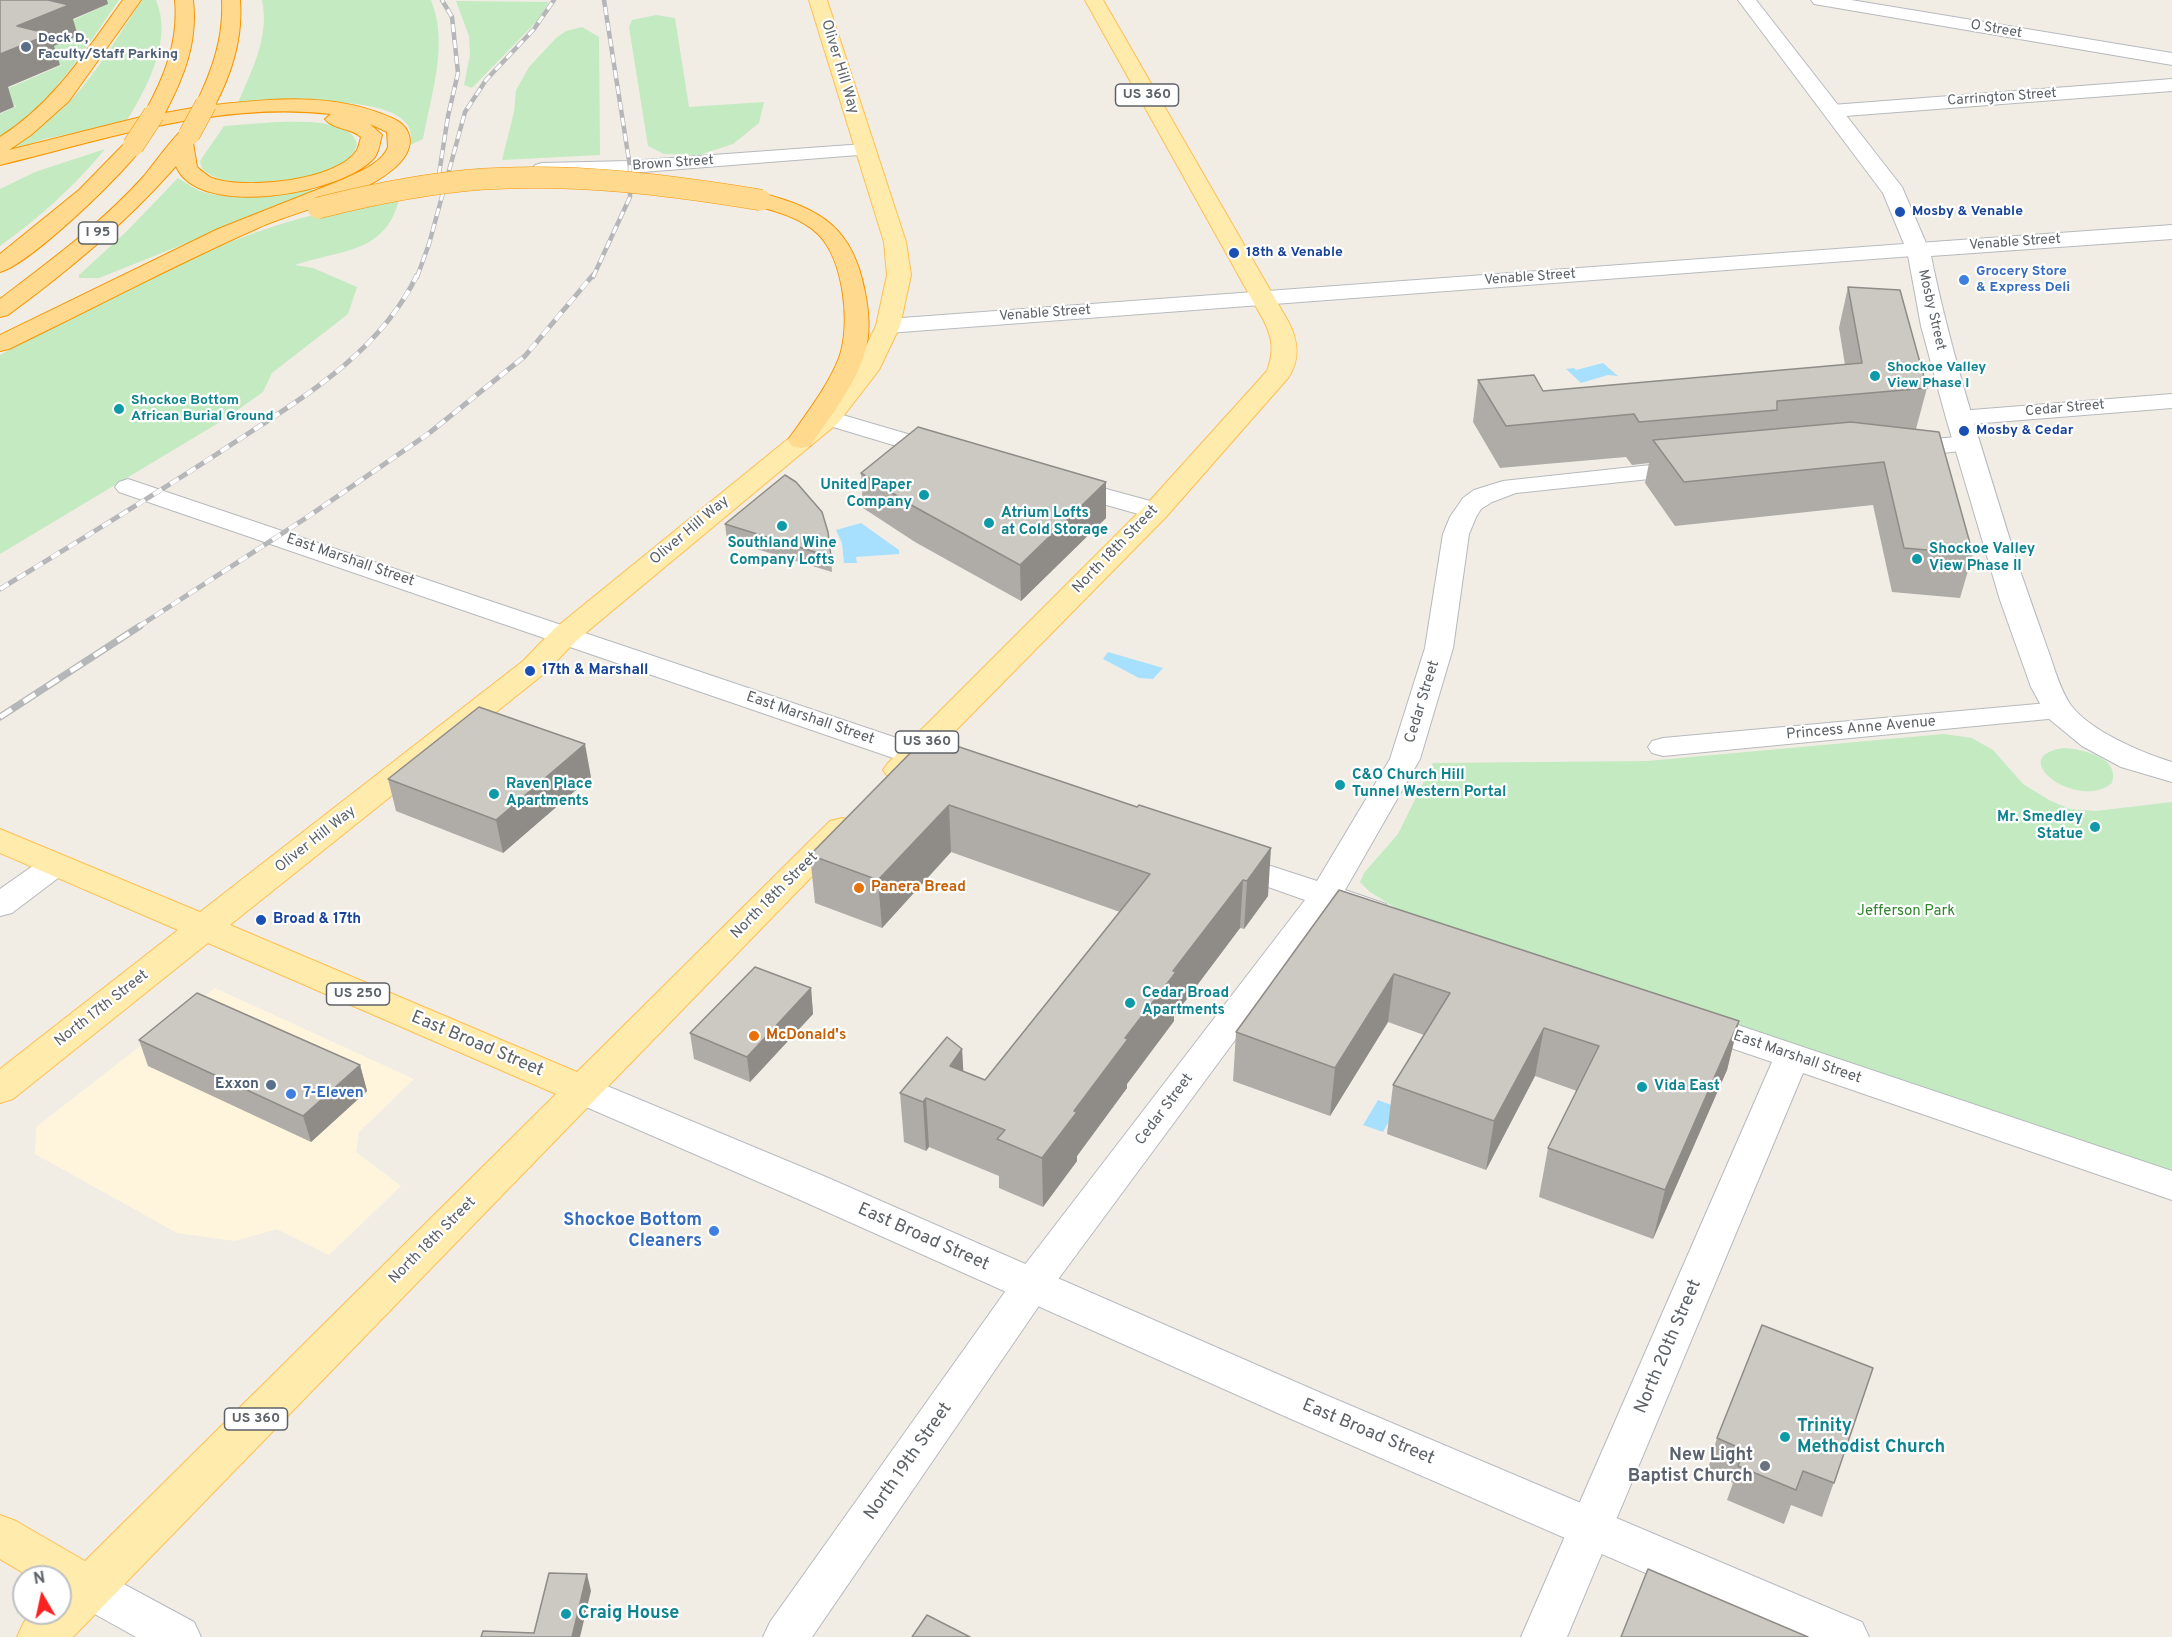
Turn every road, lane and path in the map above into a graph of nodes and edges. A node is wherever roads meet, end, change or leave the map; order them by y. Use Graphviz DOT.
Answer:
graph roads {
  1 [pos="132,0"];
  2 [pos="184,0"];
  3 [pos="231,0"];
  4 [pos="818,0"];
  5 [pos="1094,0"];
  6 [pos="1747,0"];
  7 [pos="1820,0"];
  8 [pos="2172,59"];
  9 [pos="2172,85"];
  10 [pos="1832,111"];
  11 [pos="186,139"];
  12 [pos="0,146"];
  13 [pos="864,150"];
  14 [pos="4,168"];
  15 [pos="481,171"];
  16 [pos="2172,232"];
  17 [pos="1918,250"];
  18 [pos="170,260"];
  19 [pos="0,265"];
  20 [pos="1263,298"];
  21 [pos="0,310"];
  22 [pos="888,326"];
  23 [pos="0,344"];
  24 [pos="2172,401"];
  25 [pos="829,418"];
  26 [pos="1963,431"];
  27 [pos="801,440"];
  28 [pos="1876,452"];
  29 [pos="963,457"];
  30 [pos="1714,467"];
  31 [pos="1041,479"];
  32 [pos="128,487"];
  33 [pos="1156,511"];
  34 [pos="565,635"];
  35 [pos="2059,711"];
  36 [pos="1663,747"];
  37 [pos="914,755"];
  38 [pos="2172,772"];
  39 [pos="969,774"];
  40 [pos="0,840"];
  41 [pos="1203,854"];
  42 [pos="56,865"];
  43 [pos="1325,896"];
  44 [pos="0,905"];
  45 [pos="1397,920"];
  46 [pos="204,928"];
  47 [pos="1670,1014"];
  48 [pos="1792,1056"];
  49 [pos="0,1089"];
  50 [pos="583,1090"];
  51 [pos="2172,1186"];
  52 [pos="1031,1286"];
  53 [pos="1590,1527"];
  54 [pos="0,1535"];
  55 [pos="89,1588"];
  56 [pos="41,1637"];
  57 [pos="178,1637"];
  58 [pos="786,1637"];
  59 [pos="1544,1637"];
  60 [pos="1845,1637"];
  1 -- 12 [label="highway"];
  2 -- 19 [label="highway, I 95, bridge"];
  3 -- 11 [label="highway, I 95, bridge"];
  4 -- 13 [label="main road, Oliver Hill Way"];
  5 -- 20 [label="main road, North 18th Street / US 360"];
  6 -- 10 [label="main road, Mosby Street"];
  7 -- 8 [label="street, O Street"];
  9 -- 10 [label="street, Carrington Street"];
  10 -- 17 [label="main road, Mosby Street"];
  11 -- 14 [label="highway"];
  11 -- 21 [label="highway, I 95"];
  13 -- 15 [label="street, Brown Street"];
  13 -- 22 [label="main road, Oliver Hill Way"];
  14 -- 18 [label="highway"];
  16 -- 17 [label="main road, Venable Street"];
  17 -- 20 [label="main road, Venable Street"];
  17 -- 26 [label="main road, Mosby Street"];
  18 -- 23 [label="highway"];
  18 -- 27 [label="highway, bridge"];
  20 -- 22 [label="main road, Venable Street"];
  20 -- 33 [label="main road, North 18th Street / US 360"];
  22 -- 25 [label="main road, Oliver Hill Way"];
  24 -- 26 [label="street, Cedar Street"];
  25 -- 27 [label="main road, Oliver Hill Way"];
  25 -- 29 [label="street"];
  26 -- 28 [label="street, Cedar Street"];
  26 -- 35 [label="main road, Mosby Street"];
  27 -- 34 [label="main road, Oliver Hill Way"];
  30 -- 43 [label="street, Cedar Street"];
  31 -- 33 [label="street"];
  32 -- 34 [label="street, East Marshall Street"];
  33 -- 37 [label="main road, North 18th Street / US 360"];
  34 -- 37 [label="street, East Marshall Street"];
  34 -- 46 [label="main road, Oliver Hill Way"];
  35 -- 36 [label="street, Princess Anne Avenue"];
  35 -- 38 [label="main road, Mosby Street"];
  37 -- 39 [label="street, East Marshall Street"];
  37 -- 50 [label="main road, North 18th Street / US 360"];
  40 -- 42 [label="main road, East Broad Street / US 250"];
  41 -- 43 [label="street"];
  42 -- 44 [label="street"];
  42 -- 46 [label="main road, East Broad Street / US 250"];
  43 -- 45 [label="street"];
  43 -- 52 [label="street, Cedar Street"];
  46 -- 49 [label="main road, North 17th Street"];
  46 -- 50 [label="main road, East Broad Street / US 250"];
  47 -- 48 [label="street, East Marshall Street"];
  48 -- 51 [label="street, East Marshall Street"];
  48 -- 53 [label="street, North 20th Street"];
  50 -- 52 [label="main road, East Broad Street / US 250"];
  50 -- 55 [label="main road, North 18th Street / US 360"];
  52 -- 53 [label="main road, East Broad Street / US 250"];
  52 -- 58 [label="street, North 19th Street"];
  53 -- 59 [label="street, North 20th Street"];
  53 -- 60 [label="main road, East Broad Street / US 250"];
  54 -- 55 [label="main road"];
  55 -- 56 [label="main road, North 18th Street / US 360"];
  55 -- 57 [label="street"];
}
